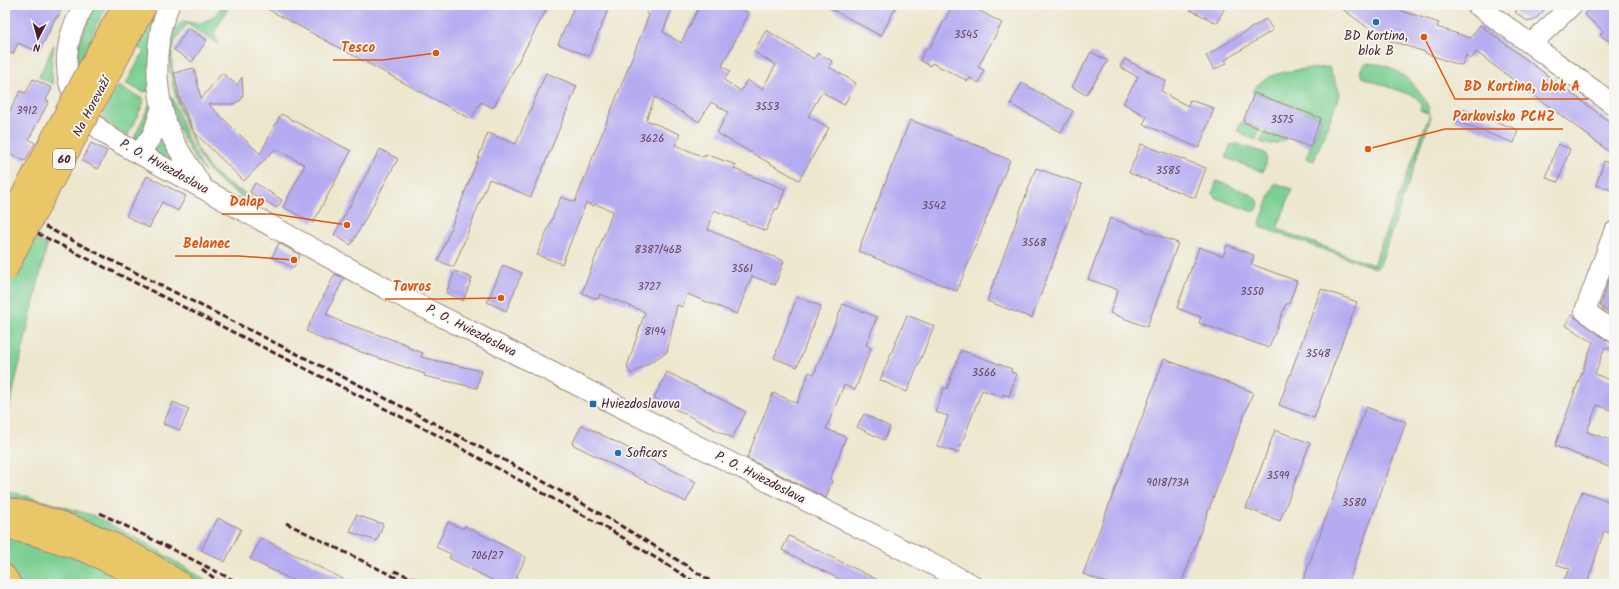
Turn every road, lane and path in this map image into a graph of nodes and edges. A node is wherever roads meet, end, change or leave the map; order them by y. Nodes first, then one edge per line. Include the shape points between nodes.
1 (84, 5) edge
2 (124, 5) edge
3 (146, 5) edge
4 (169, 5) edge
5 (1477, 5) edge
6 (1572, 5) edge
7 (115, 42) junction
8 (1531, 44) junction
9 (1614, 105) edge
10 (162, 107) junction
11 (139, 154) junction
12 (204, 189) junction
13 (5, 228) edge
14 (1614, 232) edge
15 (5, 272) edge
16 (1614, 332) edge
17 (5, 508) edge
18 (5, 528) edge
19 (5, 576) edge
20 (10, 584) edge
21 (155, 584) edge
22 (181, 584) edge
23 (971, 584) edge

1 - 11 street, P. O. Hviezdoslava via 68,49 67,74 70,89 76,102 94,125
2 - 7 main road, Na Horevaží / 60
3 - 7 main road, Na Horevaží / 60
4 - 10 street via 161,28 158,63
5 - 8 street
6 - 8 street
7 - 13 main road, Na Horevaží / 60, bridge
7 - 15 main road, Na Horevaží / 60, bridge
8 - 9 street
10 - 11 street via 153,134
10 - 12 street via 175,143
11 - 12 street, P. O. Hviezdoslava
12 - 23 street, P. O. Hviezdoslava via 385,288
14 - 16 street via 1585,311
17 - 22 main road via 35,514 91,533 161,570
18 - 21 main road via 34,534 86,551
19 - 20 main road

